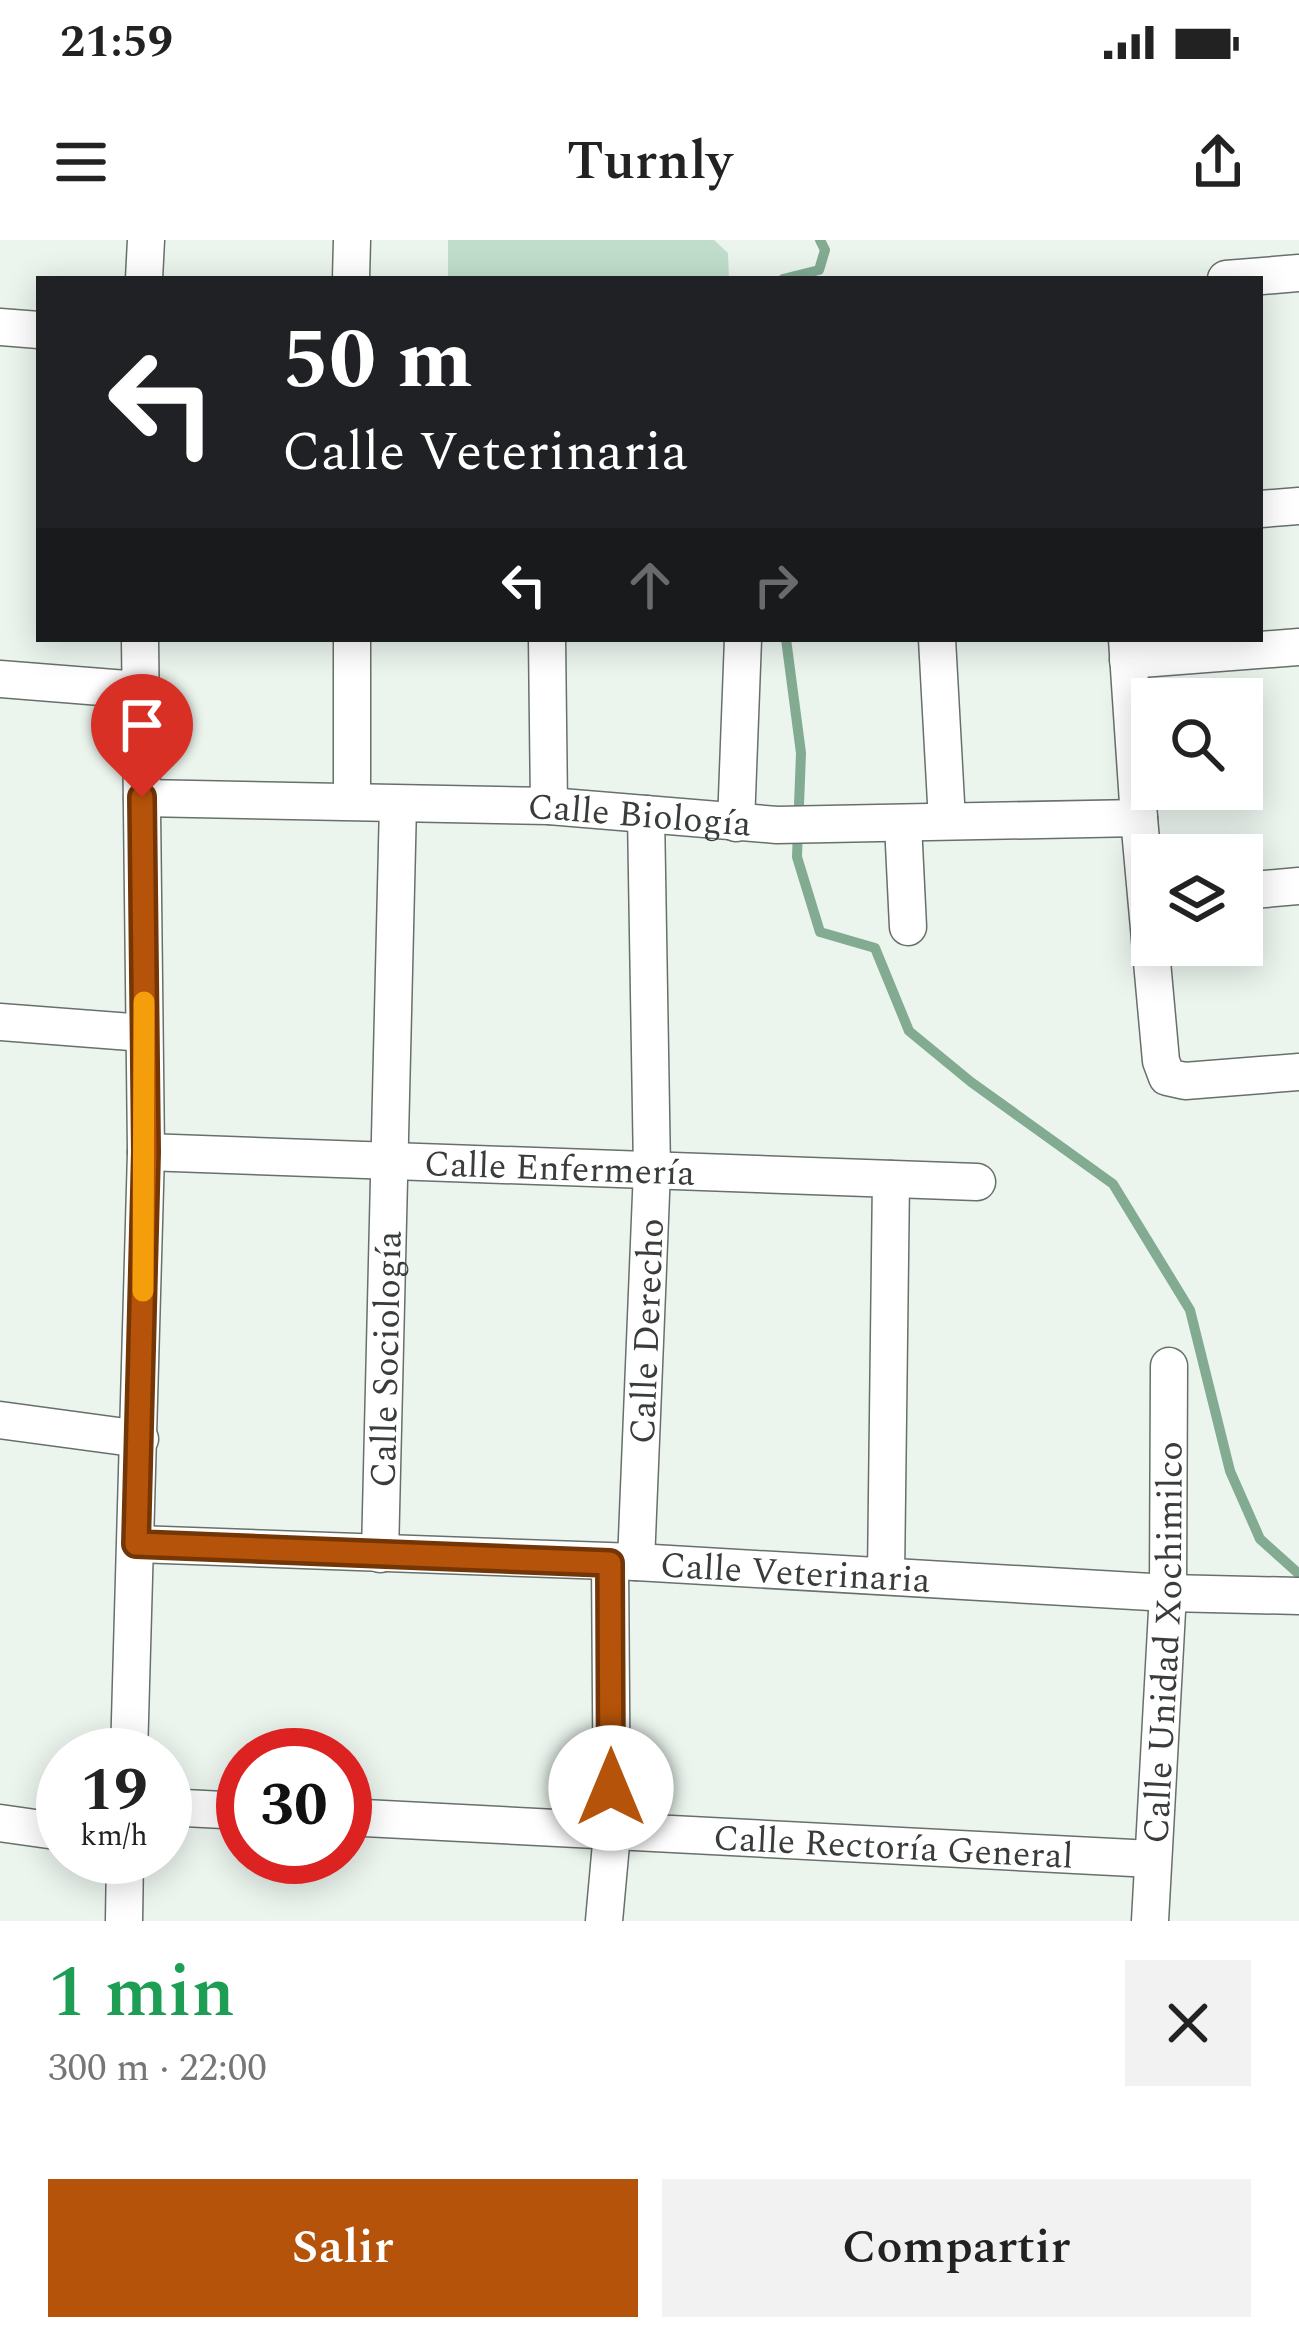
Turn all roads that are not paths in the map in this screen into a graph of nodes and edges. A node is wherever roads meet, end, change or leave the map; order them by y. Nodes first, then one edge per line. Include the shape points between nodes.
1 (146, 240) edge
2 (352, 240) edge
3 (1299, 273) edge
4 (144, 276) edge
5 (351, 276) edge
6 (1262, 276) edge
7 (0, 327) edge
8 (36, 330) edge
9 (1299, 506) edge
10 (1263, 509) edge
11 (140, 642) edge
12 (352, 642) edge
13 (547, 642) edge
14 (743, 642) edge
15 (938, 642) edge
16 (1299, 647) edge
17 (1127, 650) edge
18 (0, 679) edge
19 (140, 691) junction
20 (142, 797) junction
21 (352, 801) junction
22 (398, 804) junction
23 (549, 806) junction
24 (646, 814) junction
25 (1138, 818) junction
26 (947, 821) junction
27 (736, 823) junction
28 (903, 824) junction
29 (1140, 834) edge
30 (1299, 886) edge
31 (1263, 889) edge
32 (908, 927) dead end
33 (1154, 966) edge
34 (0, 1022) edge
35 (144, 1033) junction
36 (1299, 1072) edge
37 (146, 1152) junction
38 (390, 1161) junction
39 (652, 1170) junction
40 (891, 1179) junction
41 (977, 1182) dead end
42 (1168, 1366) dead end
43 (0, 1420) edge
44 (140, 1439) junction
45 (136, 1544) junction
46 (380, 1554) junction
47 (623, 1563) junction
48 (886, 1576) junction
49 (1168, 1593) junction
50 (1298, 1596) edge
51 (130, 1728) edge
52 (372, 1819) edge
53 (0, 1823) edge
54 (36, 1828) edge
55 (612, 1833) junction
56 (1152, 1859) junction
57 (125, 1884) edge
58 (124, 1921) edge
59 (604, 1921) edge
60 (1150, 1921) edge

1 - 4 street
2 - 5 street
3 - 6 street
7 - 8 street
9 - 10 street
11 - 19 street
12 - 21 street
13 - 23 street
14 - 27 street
15 - 26 street
16 - 17 street
17 - 25 street
18 - 19 street
19 - 20 street
20 - 21 street, Calle Biología
20 - 35 street
21 - 22 street, Calle Biología
22 - 23 street, Calle Biología
22 - 38 street, Calle Sociología
23 - 24 street, Calle Biología
24 - 27 street, Calle Biología
24 - 39 street, Calle Derecho
25 - 26 street, Calle Biología
25 - 29 street
26 - 28 street, Calle Biología
27 - 28 street, Calle Biología
28 - 32 street
30 - 31 street
33 - 36 street via 1167,1077
34 - 35 street
35 - 37 street
37 - 38 street, Calle Enfermería
37 - 44 street
38 - 39 street, Calle Enfermería
38 - 46 street, Calle Sociología
39 - 40 street, Calle Enfermería
39 - 47 street, Calle Derecho
40 - 41 street, Calle Enfermería
40 - 48 street
42 - 49 street, Calle Unidad Xochimilco
43 - 44 street
44 - 45 street
45 - 46 street, Calle Veterinaria
45 - 51 street
46 - 47 street, Calle Veterinaria
47 - 48 street, Calle Veterinaria
47 - 55 street, Calle Derecho
48 - 49 street, Calle Veterinaria
49 - 50 street, Calle Veterinaria
49 - 56 street, Calle Unidad Xochimilco
52 - 55 street, Calle Rectoría General
53 - 54 street
55 - 56 street, Calle Rectoría General
55 - 59 street, Calle Derecho
56 - 60 street, Calle Unidad Xochimilco
57 - 58 street

